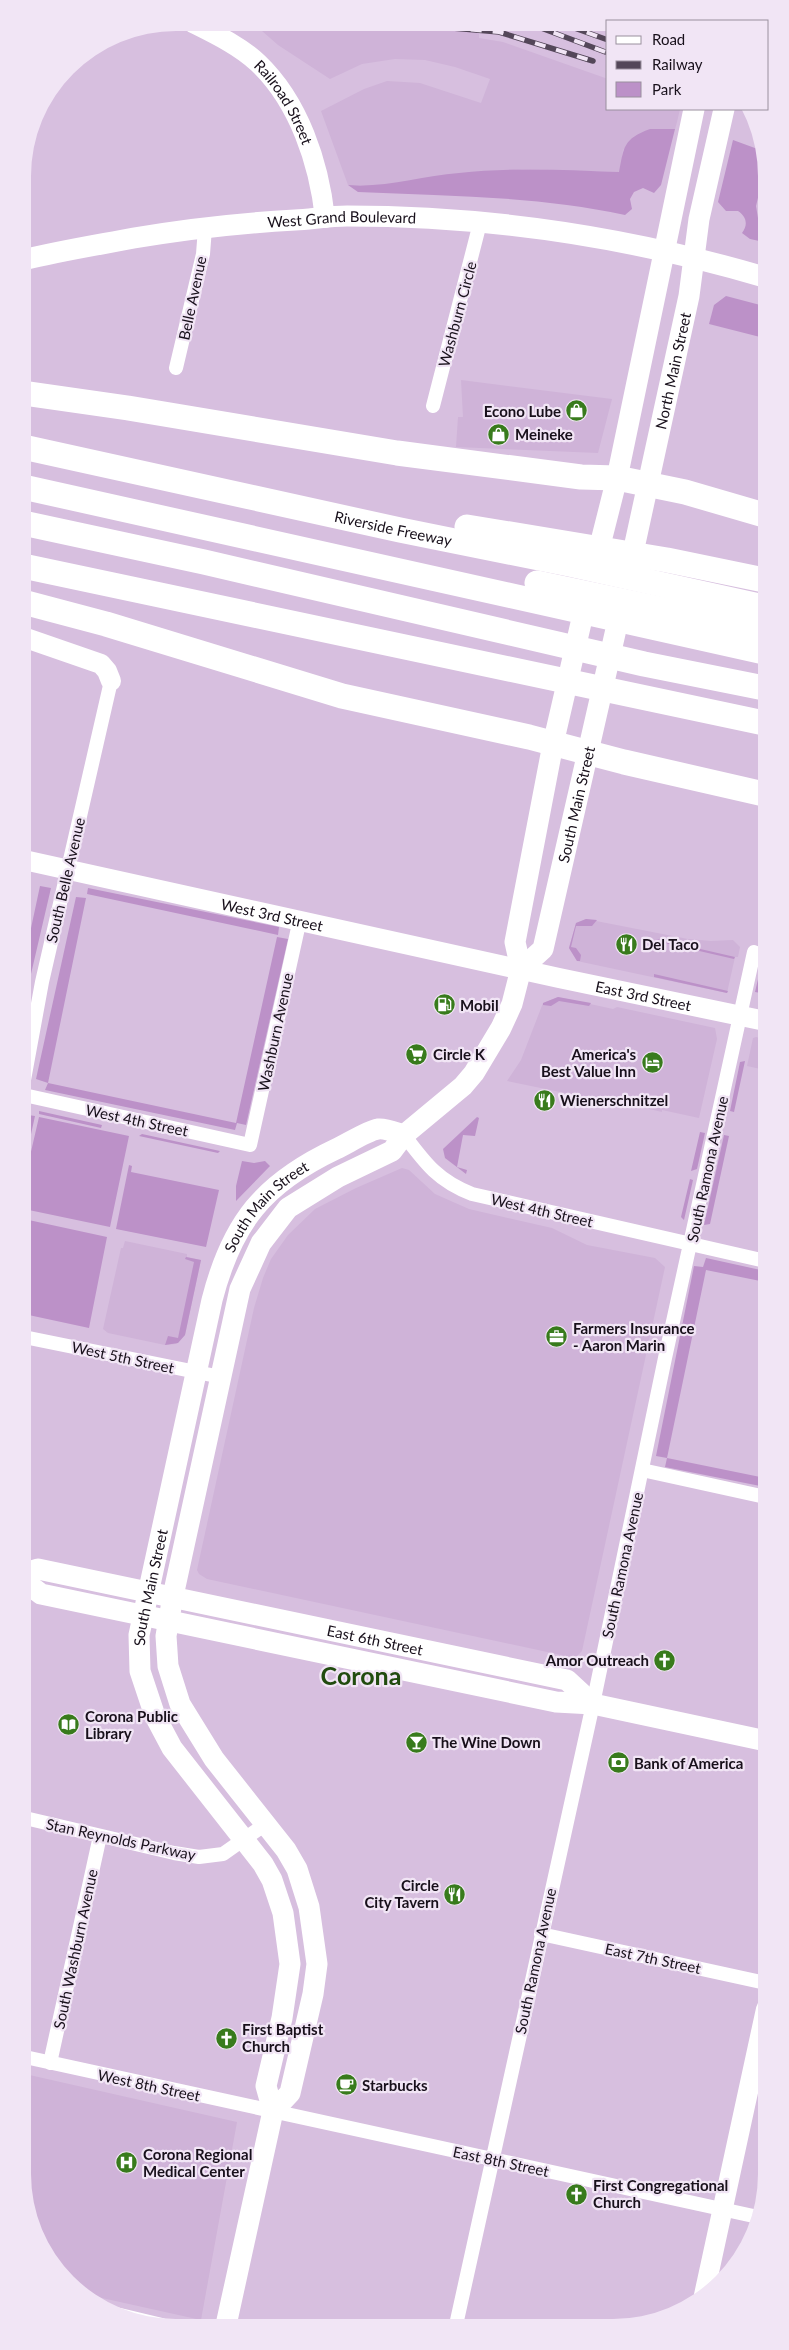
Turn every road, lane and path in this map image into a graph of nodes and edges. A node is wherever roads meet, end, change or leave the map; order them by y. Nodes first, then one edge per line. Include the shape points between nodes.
1 (209, 31) edge
2 (694, 110) edge
3 (724, 110) edge
4 (325, 218) junction
5 (480, 223) junction
6 (205, 228) junction
7 (663, 250) junction
8 (694, 257) junction
9 (32, 258) edge
10 (758, 275) edge
11 (176, 368) dead end
12 (32, 394) edge
13 (433, 406) dead end
14 (32, 449) edge
15 (617, 478) junction
16 (648, 485) junction
17 (32, 489) edge
18 (758, 512) edge
19 (32, 525) edge
20 (32, 568) edge
21 (664, 572) junction
22 (758, 580) edge
23 (32, 604) edge
24 (758, 605) edge
25 (686, 625) junction
26 (758, 631) edge
27 (616, 632) joint
28 (32, 640) edge
29 (758, 650) edge
30 (714, 679) junction
31 (111, 681) joint
32 (758, 687) edge
33 (758, 699) edge
34 (699, 710) junction
35 (758, 723) edge
36 (758, 733) edge
37 (553, 744) junction
38 (589, 754) junction
39 (758, 793) edge
40 (32, 862) edge
41 (67, 869) junction
42 (300, 919) junction
43 (754, 952) dead end
44 (521, 970) junction
45 (751, 1018) edge
46 (32, 1039) edge
47 (32, 1097) edge
48 (404, 1135) junction
49 (250, 1145) joint
50 (696, 1245) junction
51 (757, 1258) edge
52 (31, 1339) edge
53 (197, 1372) junction
54 (222, 1378) junction
55 (642, 1470) junction
56 (757, 1494) edge
57 (31, 1571) edge
58 (31, 1587) edge
59 (147, 1591) junction
60 (173, 1596) junction
61 (142, 1615) junction
62 (169, 1620) junction
63 (593, 1704) junction
64 (757, 1739) edge
65 (31, 1819) edge
66 (267, 1823) junction
67 (100, 1836) junction
68 (245, 1840) junction
69 (541, 1934) junction
70 (757, 1980) edge
71 (757, 2050) edge
72 (31, 2059) edge
73 (50, 2063) junction
74 (273, 2112) junction
75 (492, 2159) junction
76 (722, 2209) junction
77 (751, 2216) edge
78 (706, 2284) edge
79 (227, 2319) edge
80 (457, 2319) edge

1 - 4 street, Railroad Street via 258,62 286,96 301,125 322,188
2 - 7 main road
3 - 8 main road, North Main Street
4 - 5 main road, West Grand Boulevard via 422,218
4 - 6 main road, West Grand Boulevard
5 - 7 main road, West Grand Boulevard via 543,229
5 - 13 street, Washburn Circle
6 - 9 main road, West Grand Boulevard
6 - 11 street, Belle Avenue via 203,254
7 - 8 main road, West Grand Boulevard
7 - 15 main road
8 - 10 main road, West Grand Boulevard
8 - 16 main road, North Main Street via 689,296
12 - 15 highway via 397,453 581,477
14 - 21 highway, Riverside Freeway via 400,530 571,554
15 - 16 highway
15 - 37 main road, South Main Street
16 - 18 highway
16 - 27 main road, North Main Street
17 - 25 highway via 369,563 524,589
19 - 30 highway
20 - 34 highway
21 - 22 highway
21 - 24 highway, Riverside Freeway
23 - 37 highway via 342,696
25 - 26 highway
25 - 29 highway
27 - 38 main road, South Main Street
28 - 31 street via 102,664
30 - 32 highway
30 - 33 highway via 730,692
31 - 41 street, South Belle Avenue
34 - 35 highway
34 - 36 highway
37 - 38 highway
37 - 44 main road, South Main Street via 515,942
38 - 39 highway
38 - 44 main road, South Main Street via 543,949
40 - 41 street, West 3rd Street
41 - 42 street, West 3rd Street
41 - 46 street, South Belle Avenue
42 - 44 street, West 3rd Street
42 - 49 street, Washburn Avenue
43 - 45 street, South Ramona Avenue
44 - 45 street, East 3rd Street
44 - 48 main road, South Main Street via 502,1028 474,1073
45 - 50 street, South Ramona Avenue
47 - 49 street, West 4th Street
48 - 50 street, West 4th Street via 443,1180 472,1194
48 - 53 main road, South Main Street via 378,1129 309,1162 281,1181 255,1207 235,1237 219,1274
48 - 54 main road, South Main Street via 392,1152 338,1177 288,1208 269,1232 252,1259 240,1289
50 - 51 street, West 4th Street
50 - 55 street, South Ramona Avenue
52 - 53 street, West 5th Street
53 - 54 street, West 5th Street
53 - 59 main road, South Main Street
54 - 60 main road, South Main Street
55 - 56 street
55 - 63 street, South Ramona Avenue
57 - 59 main road, East 6th Street via 38,1569
58 - 61 main road, East 6th Street via 40,1594
59 - 60 main road, East 6th Street
59 - 61 main road, South Main Street
60 - 62 main road, South Main Street
60 - 63 main road, East 6th Street via 567,1680
61 - 62 main road, East 6th Street
61 - 68 main road, South Main Street via 140,1670 155,1716 172,1748
62 - 63 main road, East 6th Street via 556,1702
62 - 66 main road, South Main Street via 166,1636 168,1666 180,1704 214,1759
63 - 64 main road, East 6th Street
63 - 69 street, South Ramona Avenue
65 - 67 street, Stan Reynolds Parkway
66 - 68 street, Stan Reynolds Parkway
66 - 74 main road, South Main Street via 297,1869 309,1907 318,1964 290,2093
67 - 68 street, Stan Reynolds Parkway via 199,1857 223,1854
67 - 73 street, South Washburn Avenue
68 - 74 main road, South Main Street via 272,1880 282,1913 290,1964 282,2018 266,2086
69 - 70 street, East 7th Street
69 - 75 street, South Ramona Avenue
71 - 76 street
72 - 73 street, West 8th Street
73 - 74 street, West 8th Street
74 - 75 street, East 8th Street
74 - 79 main road, South Main Street
75 - 76 street, East 8th Street
75 - 80 street, South Ramona Avenue
76 - 77 street, East 8th Street
76 - 78 street

